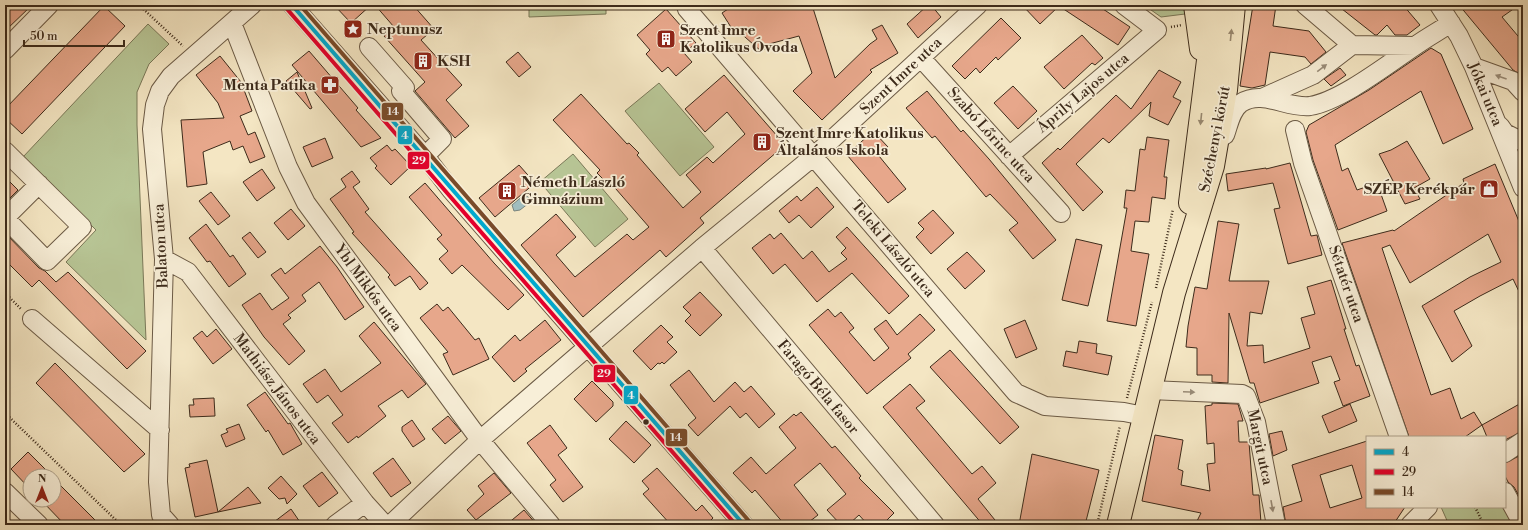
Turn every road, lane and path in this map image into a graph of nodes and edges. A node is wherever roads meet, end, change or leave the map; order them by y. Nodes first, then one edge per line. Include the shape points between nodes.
1 (49, 5) edge
2 (139, 5) edge
3 (252, 5) edge
4 (292, 5) edge
5 (686, 5) edge
6 (978, 5) edge
7 (1124, 5) edge
8 (1195, 5) edge
9 (1215, 5) edge
10 (1234, 5) edge
11 (1305, 5) edge
12 (1439, 5) edge
13 (232, 23) junction
14 (1451, 23) junction
15 (1352, 45) junction
16 (183, 46) dead end
17 (1415, 46) junction
18 (369, 47) dead end
19 (5, 50) edge
20 (921, 58) junction
21 (1474, 68) junction
22 (1205, 80) junction
23 (1302, 80) junction
24 (401, 91) junction
25 (1523, 92) edge
26 (1262, 98) junction
27 (1309, 106) junction
28 (382, 108) junction
29 (1497, 122) junction
30 (1295, 130) dead end
31 (1523, 142) edge
32 (5, 151) edge
33 (425, 156) junction
34 (814, 156) junction
35 (1009, 156) junction
36 (1213, 166) junction
37 (1520, 167) edge
38 (39, 184) dead end
39 (1523, 188) edge
40 (1174, 208) dead end
41 (1061, 213) dead end
42 (702, 248) junction
43 (164, 259) junction
44 (5, 293) edge
45 (1164, 293) junction
46 (1153, 300) dead end
47 (32, 319) joint
48 (588, 347) junction
49 (1150, 390) junction
50 (5, 413) edge
51 (1134, 414) junction
52 (160, 430) junction
53 (1399, 436) edge
54 (480, 440) junction
55 (1523, 441) edge
56 (1506, 452) edge
57 (5, 492) edge
58 (1506, 494) edge
59 (365, 503) junction
60 (1476, 508) edge
61 (162, 522) edge
62 (40, 525) edge
63 (120, 525) edge
64 (335, 525) edge
65 (385, 525) edge
66 (390, 525) edge
67 (551, 525) edge
68 (744, 525) edge
69 (935, 525) edge
70 (1097, 525) edge
71 (1118, 525) edge
72 (1276, 525) edge
73 (1484, 525) edge
74 (1522, 525) edge

1 - 19 street
2 - 16 path
3 - 13 street, Balaton utca
4 - 28 street
5 - 34 street, Teleki László utca
6 - 20 street, Szent Imre utca
7 - 35 street, Áprily Lajos utca via 1157,30
8 - 22 main road
9 - 22 main road, Széchenyi körút
36 -> 10 main road, Széchenyi körút via 1226,90
11 - 15 street
12 - 14 street, Jókai utca
13 - 43 street, Balaton utca via 171,76 160,91 155,105 152,129
13 - 54 street, Ybl Miklós utca via 288,167 306,203
14 - 17 street
14 - 21 street, Jókai utca
15 - 17 street
23 -> 15 street via 1313,75
17 - 27 street via 1387,67 1347,90
18 - 24 street via 404,88
20 - 34 street, Szent Imre utca
20 - 35 street, Szabó Lőrinc utca
25 -> 21 street via 1514,81
21 - 29 street, Jókai utca
22 -> 45 main road, Széchenyi körút via 1187,226
23 - 26 street
23 - 27 street via 1297,88 1298,98
24 - 28 street
24 - 33 street via 442,139
26 - 27 street
26 - 36 street via 1241,103 1232,113
28 - 33 street
29 - 31 street via 1505,133
29 - 37 street, Jókai utca
30 - 53 street, Sétatér utca via 1303,162
32 - 38 street
33 - 48 street via 451,190
34 - 42 street, Szent Imre utca
34 - 51 street, Teleki László utca via 1016,393 1045,406
35 - 41 street, Szabó Lőrinc utca
36 - 45 main road, Széchenyi körút
37 - 39 street, Jókai utca
40 - 45 path
42 - 48 street, Szent Imre utca
42 - 69 street, Faragó Béla fasor
43 - 52 street, Balaton utca
43 - 59 street, Mathiász János utca via 188,272
44 - 47 path
45 - 49 main road, Széchenyi körút
46 - 51 path
47 - 52 street
48 - 54 street, Szent Imre utca
48 - 68 street
49 - 51 main road, Széchenyi körút
49 -> 72 street, Margit utca via 1246,396 1256,422
50 - 63 path
51 - 70 path
51 - 71 main road, Széchenyi körút
52 - 61 street, Balaton utca via 158,482
54 - 66 street, Szent Imre utca
54 - 67 street, Ybl Miklós utca
55 - 56 street
57 - 62 street
58 - 74 street
59 - 64 street
59 - 65 street, Mathiász János utca
60 - 73 path

